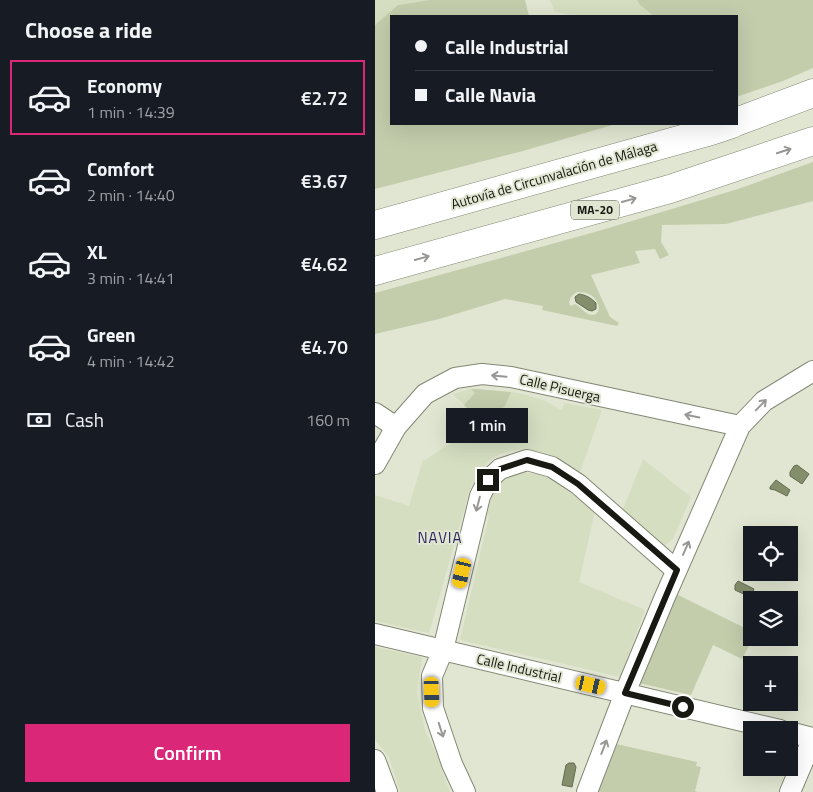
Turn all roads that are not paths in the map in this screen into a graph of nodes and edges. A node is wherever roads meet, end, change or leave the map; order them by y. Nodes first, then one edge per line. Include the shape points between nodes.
1 (813, 93) edge
2 (738, 121) edge
3 (729, 125) edge
4 (813, 141) edge
5 (375, 225) edge
6 (375, 271) edge
7 (813, 371) edge
8 (375, 413) edge
9 (740, 426) junction
10 (395, 427) junction
11 (375, 464) edge
12 (677, 570) junction
13 (375, 634) edge
14 (443, 650) junction
15 (625, 693) junction
16 (743, 721) edge
17 (798, 734) edge
18 (813, 738) edge
19 (375, 760) edge
20 (387, 792) edge
21 (465, 792) edge
22 (587, 792) edge
23 (790, 792) edge

1 - 2 highway
3 - 5 highway, Autovía de Circunvalación de Málaga
6 -> 4 highway, MA-20 via 670,189
9 -> 7 street via 764,401
8 - 10 street
9 -> 10 street, Calle Pisuerga via 511,377 482,374 455,378 425,394
12 -> 9 street
10 - 11 street, Calle Pisuerga
12 -> 14 street via 578,484 552,467 527,460 500,469 488,480 480,496
12 - 15 street
13 - 14 street, Calle Industrial
14 - 15 street, Calle Industrial
14 -> 21 street via 432,676 433,708
15 - 16 street, Calle Industrial
22 -> 15 street
17 - 18 street
18 - 23 street
19 - 20 street

